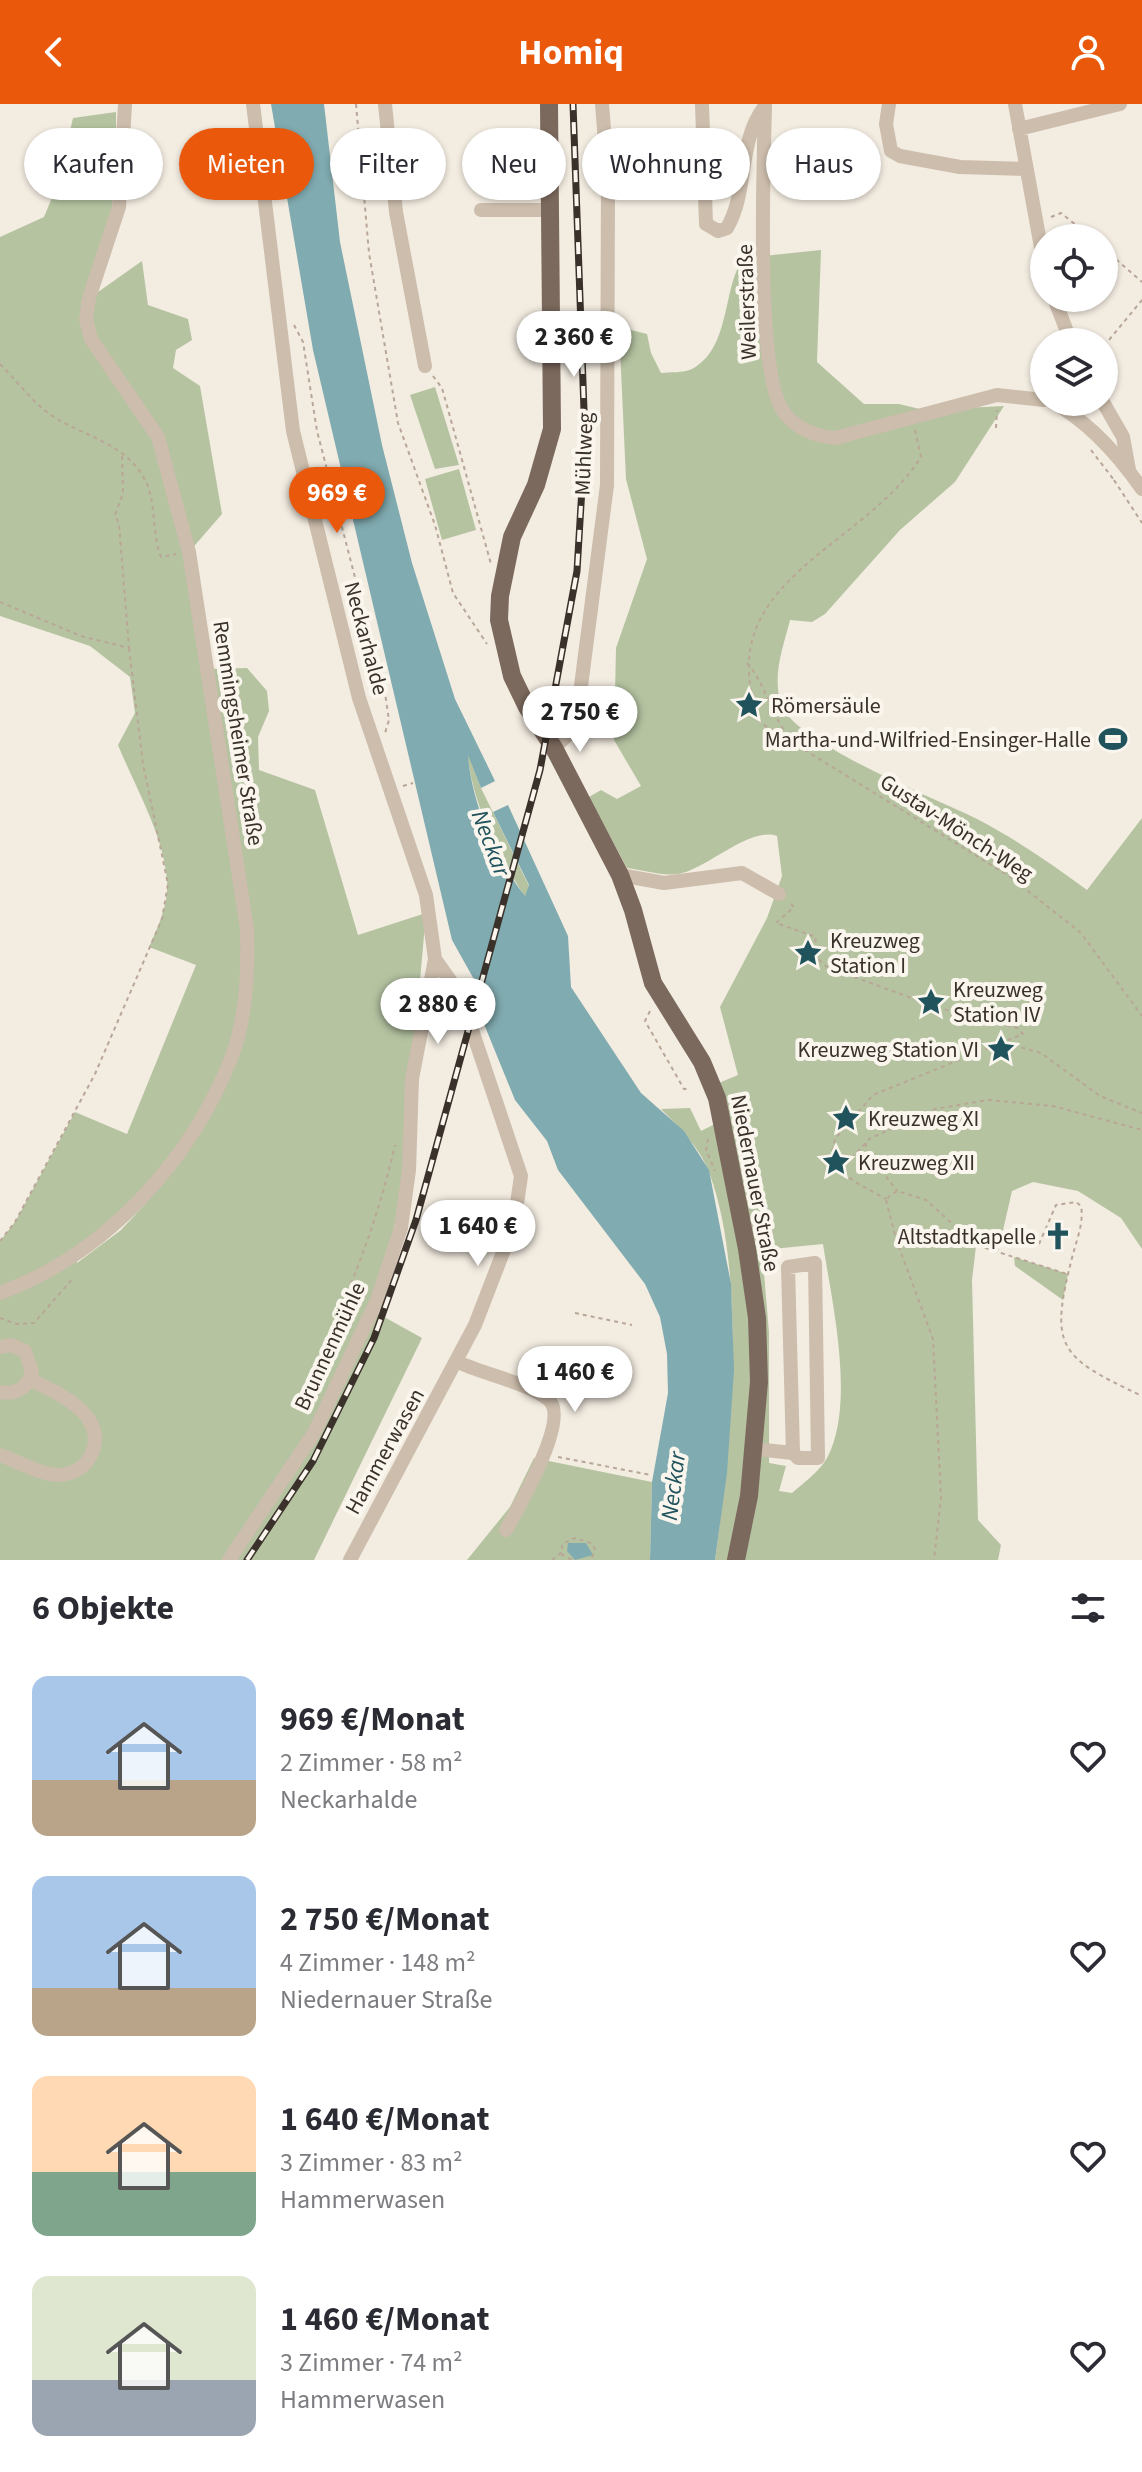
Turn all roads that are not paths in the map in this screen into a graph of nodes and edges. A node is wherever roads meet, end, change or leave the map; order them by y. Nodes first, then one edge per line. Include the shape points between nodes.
1 (125, 104) edge
2 (253, 104) edge
3 (385, 104) edge
4 (549, 104) edge
5 (602, 104) edge
6 (702, 104) edge
7 (889, 104) edge
8 (1015, 104) edge
9 (1120, 104) edge
10 (765, 105) edge
11 (1019, 129) junction
12 (1027, 169) junction
13 (481, 210) dead end
14 (551, 210) junction
15 (1037, 224) edge
16 (425, 366) road end
17 (1030, 399) edge
18 (1083, 416) edge
19 (1111, 416) edge
20 (1129, 470) junction
21 (1142, 489) edge
22 (554, 748) junction
23 (620, 875) junction
24 (779, 894) road end
25 (435, 959) junction
26 (409, 1128) joint
27 (0, 1293) edge
28 (0, 1347) edge
29 (458, 1362) junction
30 (30, 1380) junction
31 (0, 1392) edge
32 (754, 1449) junction
33 (793, 1453) junction
34 (0, 1455) edge
35 (506, 1530) dead end
36 (229, 1560) edge
37 (350, 1560) edge
38 (736, 1560) edge

1 - 27 street, Remmingsheimer Straße via 119,207 86,319 91,339 158,437 189,552 247,929 248,969 232,1054 209,1102 147,1191 122,1220 78,1255
2 - 25 street, Neckarhalde via 293,431 355,683 426,895
3 - 16 street via 396,212
4 - 14 main road, Niedernauer Straße
5 - 22 street, Mühlweg via 608,179 607,485 577,717
6 - 10 street via 702,198 706,224 718,231 733,217 746,143
7 - 12 street via 891,151 900,156 960,167
8 - 11 street
9 - 11 street
10 - 17 street, Weilerstraße via 766,347 773,389 783,410 813,436 835,438 997,395
11 - 12 street
12 - 15 street
13 - 14 street
14 - 22 main road, Niedernauer Straße via 552,429 505,563 500,596 504,648 527,707
18 - 20 street
19 - 20 street via 1123,437
20 - 21 street
22 - 23 main road, Niedernauer Straße
23 - 24 street via 664,883 742,873
23 - 32 main road, Niedernauer Straße via 653,983 702,1062 717,1098 757,1318
25 - 26 street, Neckarhalde via 412,1079
25 - 29 street, Hammerwasen via 472,1030 521,1176 503,1258
26 - 36 street, Brunnenmühle via 401,1228 377,1300 314,1433
28 - 30 street via 25,1351 32,1364
29 - 35 street via 538,1392 552,1403 556,1415 544,1454
29 - 37 street, Hammerwasen
30 - 31 street via 18,1391
30 - 34 street via 61,1393 82,1412 95,1428 96,1443 75,1473 55,1475
32 - 33 street
32 - 38 main road, Niedernauer Straße
33 - 33 street via 788,1267 815,1263 818,1458

